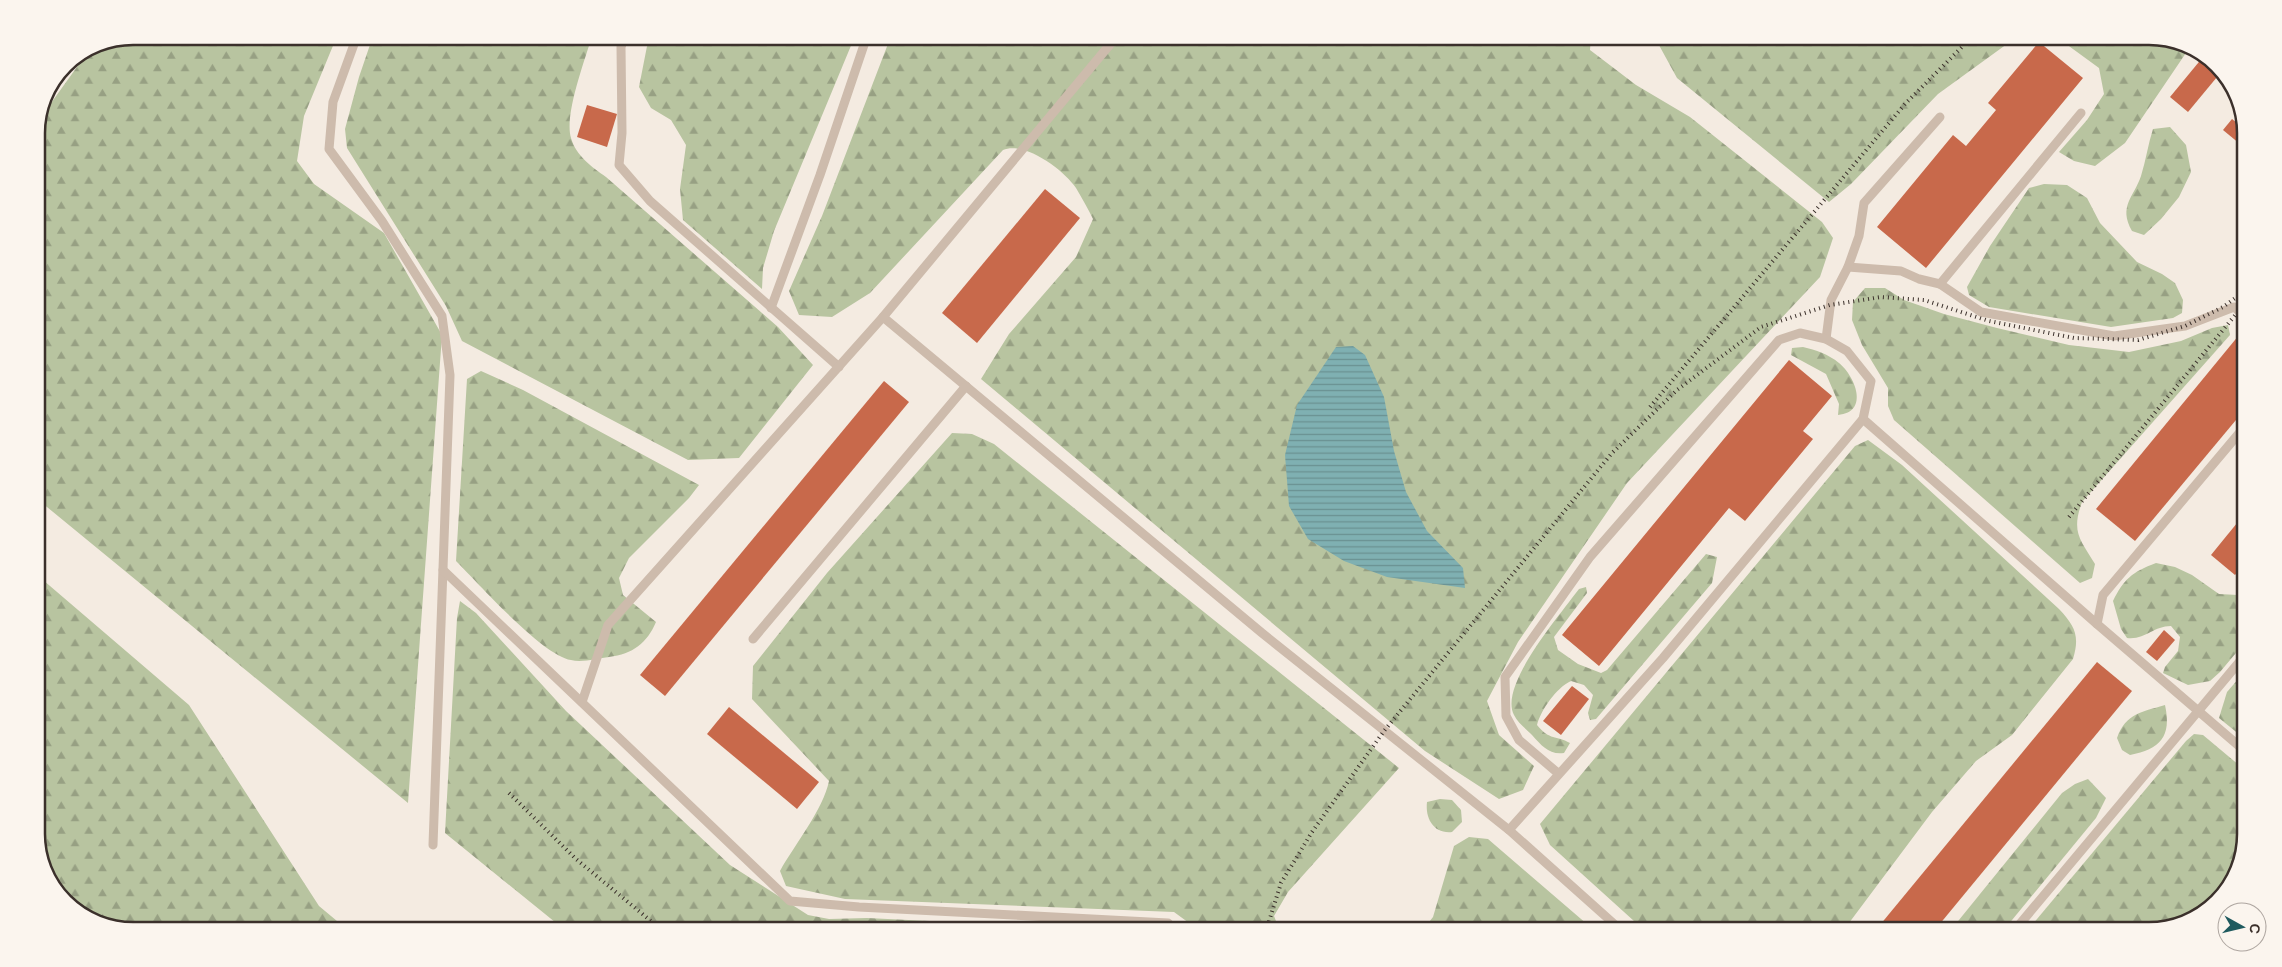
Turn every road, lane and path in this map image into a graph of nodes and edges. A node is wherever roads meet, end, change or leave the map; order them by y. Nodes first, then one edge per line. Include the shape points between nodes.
1 (354, 45) edge
2 (622, 45) edge
3 (865, 45) edge
4 (1110, 45) edge
5 (2081, 113) dead end
6 (1940, 117) dead end
7 (1848, 267) junction
8 (1940, 284) junction
9 (770, 308) junction
10 (2237, 310) edge
11 (883, 317) junction
12 (1826, 339) junction
13 (838, 367) junction
14 (966, 386) junction
15 (1863, 419) junction
16 (2237, 436) edge
17 (443, 570) junction
18 (2097, 624) junction
19 (753, 640) dead end
20 (2237, 665) edge
21 (582, 702) junction
22 (2198, 712) junction
23 (2237, 744) edge
24 (1559, 774) junction
25 (1509, 830) junction
26 (433, 845) dead end
27 (1149, 922) edge
28 (1612, 922) edge
29 (2022, 922) edge

1 - 17 lane via 333,102 329,149 382,221 442,316 450,375
2 - 9 lane via 622,133 618,165 650,202
3 - 9 lane
4 - 11 lane
5 - 8 lane
6 - 7 lane via 1864,203 1859,236
7 - 8 lane via 1901,271
7 - 12 lane via 1831,300
8 - 10 lane via 1981,312 2114,336 2185,326 2234,307
9 - 13 lane
11 - 13 lane
11 - 14 lane
12 - 15 lane via 1847,351 1871,381
12 - 24 lane via 1800,333 1779,340 1590,557 1505,677 1506,716 1519,740
13 - 21 lane via 608,625
14 - 19 lane
14 - 25 lane via 1262,633
15 - 18 lane
15 - 24 lane via 1663,658
16 - 18 lane via 2103,595
17 - 21 lane
17 - 26 lane
18 - 22 lane
20 - 22 lane
21 - 27 lane via 790,901
22 - 23 lane
22 - 29 lane
24 - 25 lane
25 - 28 lane

